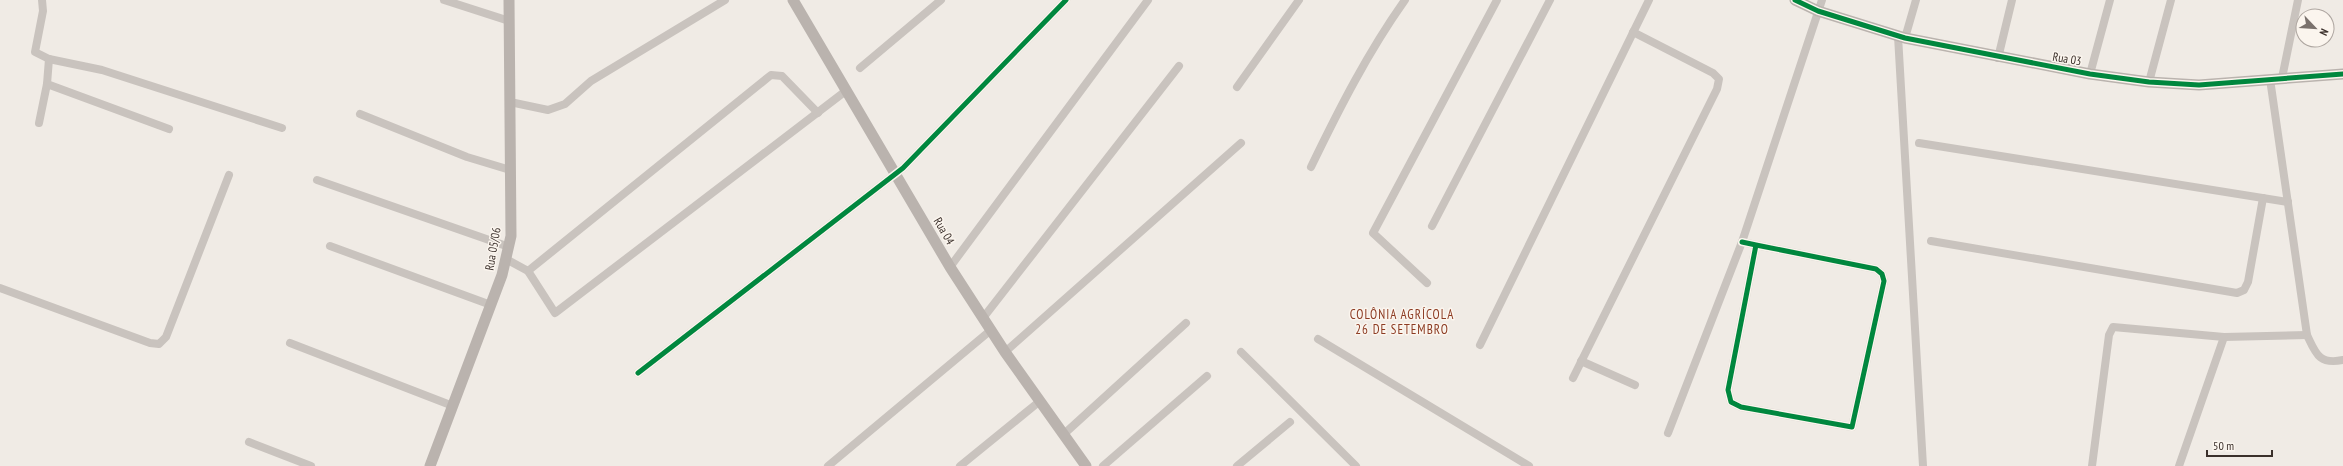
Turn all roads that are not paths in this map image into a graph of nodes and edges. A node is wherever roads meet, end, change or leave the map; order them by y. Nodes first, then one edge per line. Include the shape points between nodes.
1 (42, 0) edge
2 (444, 0) edge
3 (509, 0) edge
4 (725, 0) edge
5 (941, 0) edge
6 (1066, 0) edge
7 (1148, 0) edge
8 (1299, 0) edge
9 (1405, 0) edge
10 (1497, 0) edge
11 (1550, 0) edge
12 (1649, 0) edge
13 (1795, 0) edge
14 (1822, 0) edge
15 (1916, 0) edge
16 (2012, 0) edge
17 (2110, 0) edge
18 (2171, 0) edge
19 (2298, 0) edge
20 (795, 1) edge
21 (1818, 11) junction
22 (509, 21) junction
23 (1633, 32) junction
24 (1902, 37) junction
25 (1998, 58) junction
26 (49, 59) junction
27 (1179, 66) dead end
28 (860, 68) dead end
29 (2090, 74) junction
30 (2343, 74) edge
31 (2282, 78) junction
32 (2270, 79) junction
33 (2149, 82) junction
34 (47, 84) junction
35 (1237, 88) dead end
36 (847, 90) junction
37 (510, 102) junction
38 (818, 113) junction
39 (360, 114) dead end
40 (39, 123) dead end
41 (282, 128) dead end
42 (169, 129) dead end
43 (1919, 143) dead end
44 (1241, 144) dead end
45 (1311, 167) dead end
46 (510, 170) junction
47 (895, 173) junction
48 (229, 175) dead end
49 (317, 180) dead end
50 (2263, 198) junction
51 (2288, 202) junction
52 (1432, 226) dead end
53 (1931, 241) dead end
54 (1742, 242) junction
55 (1756, 245) junction
56 (330, 246) dead end
57 (508, 247) junction
58 (506, 259) junction
59 (950, 267) junction
60 (528, 271) junction
61 (1427, 283) dead end
62 (0, 288) edge
63 (491, 305) junction
64 (983, 318) junction
65 (1186, 322) dead end
66 (991, 330) junction
67 (2307, 335) junction
68 (2224, 337) junction
69 (1318, 339) dead end
70 (290, 342) dead end
71 (1480, 345) dead end
72 (1005, 352) junction
73 (1241, 352) dead end
74 (2343, 360) edge
75 (1581, 361) junction
76 (638, 373) dead end
77 (1206, 376) dead end
78 (1573, 378) dead end
79 (1635, 385) dead end
80 (1040, 401) junction
81 (453, 406) junction
82 (1290, 422) dead end
83 (1668, 433) dead end
84 (1064, 434) junction
85 (249, 442) dead end
86 (311, 466) edge
87 (430, 466) edge
88 (828, 466) edge
89 (960, 466) edge
90 (1086, 466) edge
91 (1103, 466) edge
92 (1237, 466) edge
93 (1356, 466) edge
94 (1529, 466) edge
95 (1923, 466) edge
96 (2092, 466) edge
97 (2179, 466) edge

1 - 26 street via 35,52
2 - 22 street
3 - 22 street, Rua 05/06
4 - 37 street via 591,81 565,104 548,110 523,107
5 - 28 street
6 - 47 street
7 - 59 street
8 - 35 street
9 - 45 street via 1380,35 1347,93
10 - 61 street via 1374,233
11 - 52 street
12 - 23 street
13 - 21 street, Rua 03
14 - 21 street
15 - 24 street
16 - 25 street
17 - 29 street
18 - 33 street
19 - 31 street
20 - 36 street, Rua 04
21 - 24 street, Rua 03
21 - 54 street
22 - 37 street, Rua 05/06
23 - 71 street
23 - 75 street via 1713,73 1719,79 1717,89
24 - 25 street, Rua 03
24 - 95 street
25 - 29 street, Rua 03
26 - 34 street
26 - 41 street via 75,62
27 - 64 street
29 - 33 street, Rua 03
30 - 31 street, Rua 03
31 - 32 street, Rua 03
32 - 33 street, Rua 03 via 2199,85
32 - 51 street
34 - 40 street
34 - 42 street
36 - 38 street
36 - 47 street, Rua 04
37 - 46 street, Rua 05/06
38 - 60 street via 782,76 771,75
38 - 60 street via 555,313
39 - 46 street via 468,158
43 - 50 street
44 - 72 street
46 - 57 street, Rua 05/06 via 511,236
47 - 59 street, Rua 04
47 - 76 street
48 - 62 street via 166,337 159,344 150,343
49 - 57 street
50 - 51 street
50 - 53 street via 2248,282 2244,290 2237,293
51 - 67 street
54 - 55 street
54 - 83 street
55 - 55 street via 1876,269 1882,274 1884,281 1852,427 1741,407 1731,402 1728,390
56 - 63 street
57 - 58 street, Rua 05/06
58 - 60 street
58 - 63 street, Rua 05/06
59 - 64 street, Rua 04
63 - 81 street, Rua 05/06
64 - 66 street, Rua 04
65 - 84 street
66 - 72 street, Rua 04
66 - 88 street
67 - 68 street
67 - 74 street via 2316,354 2332,362
68 - 96 street via 2113,327 2109,335
68 - 97 street
69 - 94 street
70 - 81 street
72 - 80 street, Rua 04
73 - 93 street
75 - 78 street
75 - 79 street
77 - 91 street
80 - 84 street, Rua 04
80 - 89 street
81 - 87 street, Rua 05/06
82 - 92 street
84 - 90 street, Rua 04
85 - 86 street

